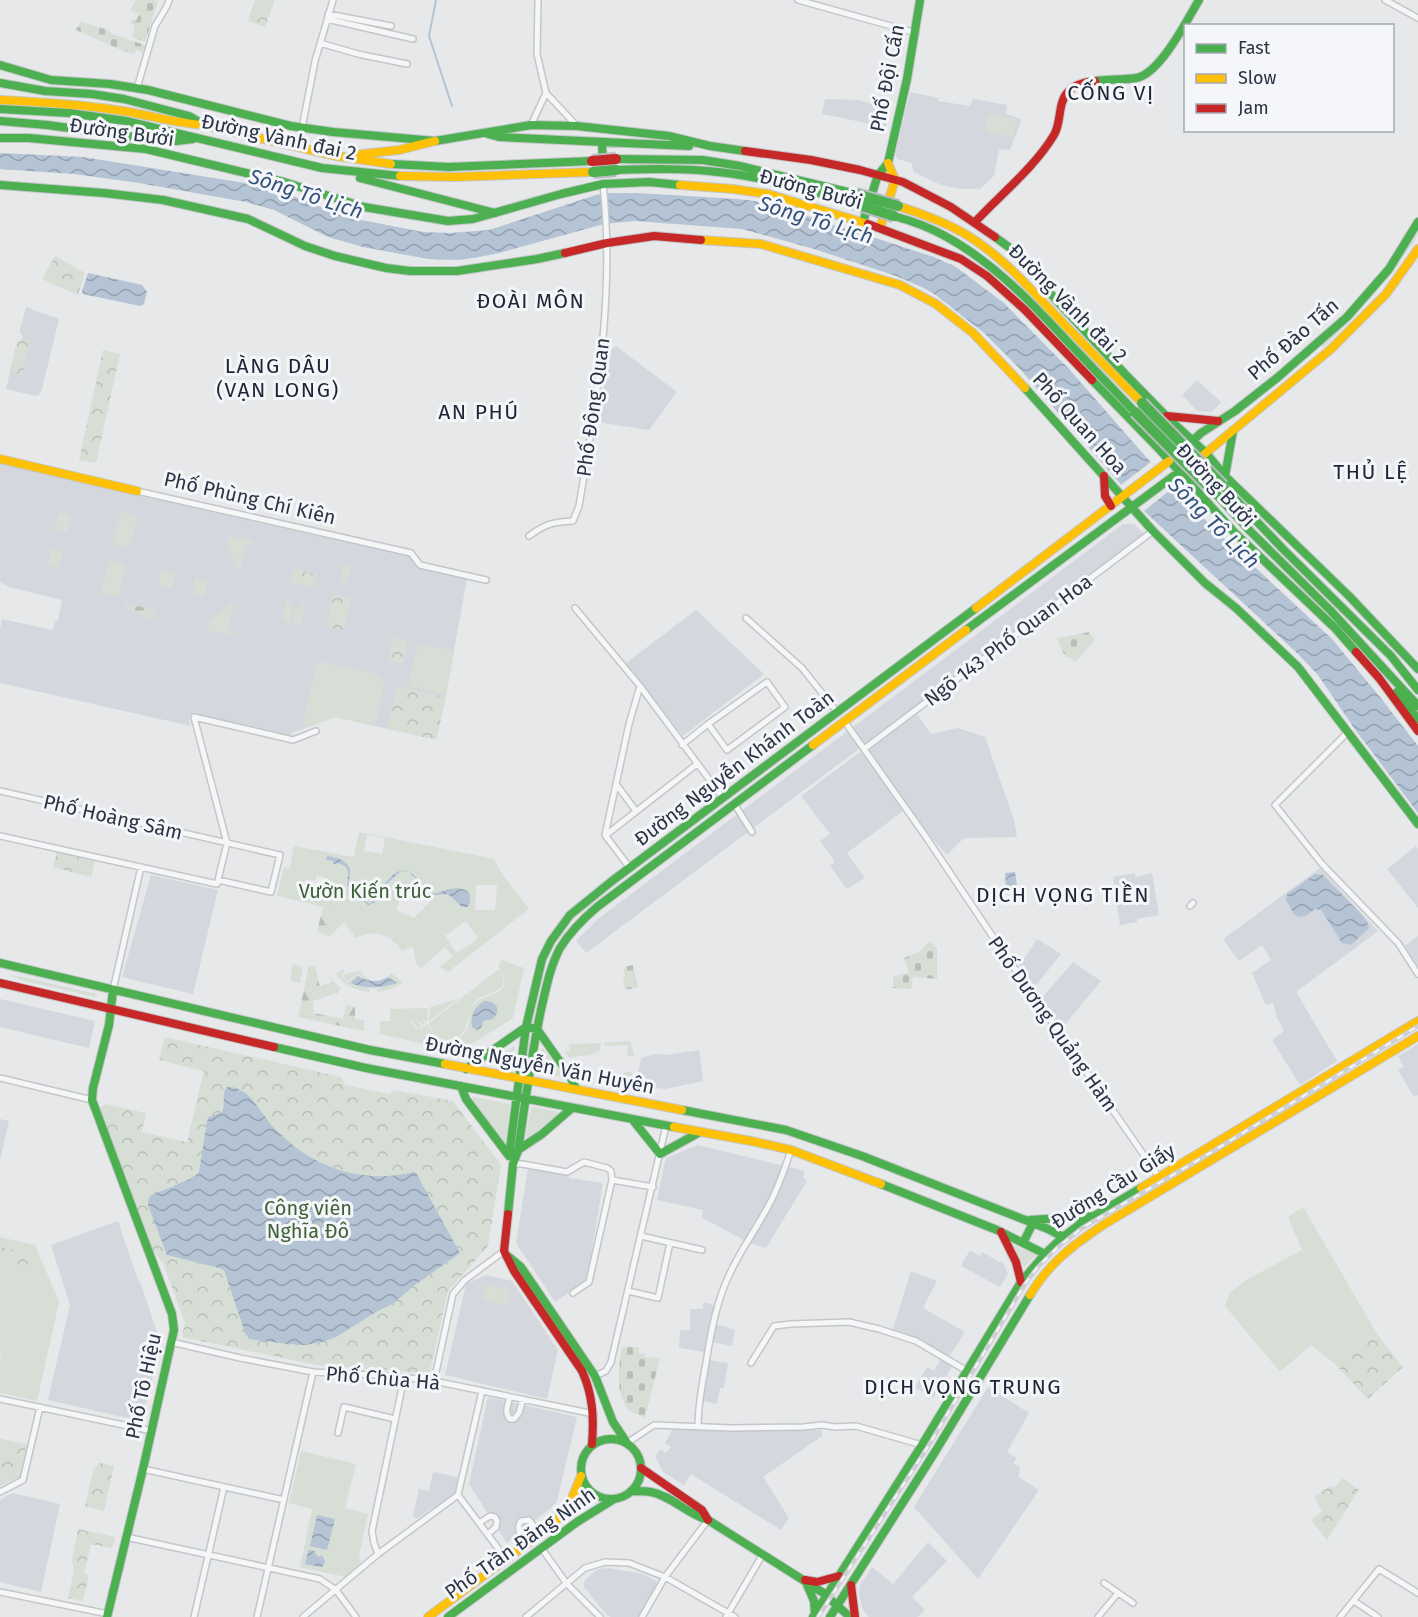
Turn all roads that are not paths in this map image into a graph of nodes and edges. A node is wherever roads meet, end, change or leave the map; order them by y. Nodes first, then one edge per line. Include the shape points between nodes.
1 (169, 0) edge
2 (333, 0) edge
3 (538, 0) edge
4 (798, 0) edge
5 (920, 0) edge
6 (1199, 0) edge
7 (1385, 0) edge
8 (327, 16) junction
9 (1418, 18) edge
10 (391, 27) dead end
11 (916, 33) junction
12 (413, 39) dead end
13 (320, 43) junction
14 (0, 64) edge
15 (407, 64) dead end
16 (0, 83) edge
17 (136, 88) junction
18 (546, 93) junction
19 (0, 100) edge
20 (0, 109) edge
21 (70, 109) junction
22 (0, 120) edge
23 (204, 125) junction
24 (531, 125) junction
25 (577, 126) junction
26 (302, 128) junction
27 (483, 133) junction
28 (0, 138) edge
29 (198, 139) junction
30 (435, 141) junction
31 (602, 142) junction
32 (710, 146) junction
33 (336, 156) junction
34 (888, 163) junction
35 (592, 166) junction
36 (322, 168) junction
37 (879, 175) junction
38 (895, 180) junction
39 (0, 185) edge
40 (604, 189) junction
41 (495, 213) junction
42 (863, 222) junction
43 (975, 222) junction
44 (1418, 222) edge
45 (880, 228) junction
46 (607, 243) junction
47 (1418, 249) edge
48 (1317, 344) junction
49 (1324, 354) junction
50 (1169, 418) junction
51 (1218, 421) junction
52 (1233, 431) junction
53 (1151, 441) junction
54 (1193, 441) junction
55 (1206, 453) junction
56 (0, 459) edge
57 (1169, 461) junction
58 (1179, 472) junction
59 (1104, 476) junction
60 (1221, 486) junction
61 (137, 491) joint
62 (1125, 495) junction
63 (1134, 505) junction
64 (1111, 506) junction
65 (1153, 531) junction
66 (529, 536) dead end
67 (486, 580) dead end
68 (575, 608) dead end
69 (746, 618) dead end
70 (1390, 656) junction
71 (1379, 664) junction
72 (1418, 669) edge
73 (1418, 680) edge
74 (640, 686) junction
75 (1418, 690) edge
76 (1418, 706) edge
77 (841, 717) junction
78 (1418, 719) edge
79 (708, 724) junction
80 (316, 731) dead end
81 (1418, 731) edge
82 (1348, 732) junction
83 (682, 745) junction
84 (864, 749) junction
85 (697, 764) junction
86 (616, 784) junction
87 (0, 791) edge
88 (723, 798) junction
89 (735, 805) junction
90 (636, 811) junction
91 (1418, 824) edge
92 (752, 832) dead end
93 (605, 835) junction
94 (0, 836) edge
95 (227, 843) junction
96 (141, 867) junction
97 (630, 868) junction
98 (218, 882) junction
99 (0, 963) edge
100 (1418, 974) edge
101 (0, 983) edge
102 (113, 990) junction
103 (111, 1010) junction
104 (1418, 1021) edge
105 (531, 1028) junction
106 (297, 1033) junction
107 (1418, 1036) edge
108 (370, 1050) junction
109 (293, 1051) junction
110 (366, 1068) junction
111 (466, 1068) junction
112 (0, 1078) edge
113 (524, 1080) junction
114 (461, 1086) junction
115 (576, 1089) junction
116 (522, 1098) junction
117 (92, 1100) junction
118 (572, 1108) junction
119 (670, 1108) junction
120 (632, 1119) junction
121 (666, 1126) junction
122 (1236, 1131) junction
123 (700, 1132) junction
124 (1242, 1142) junction
125 (792, 1150) junction
126 (660, 1154) junction
127 (514, 1157) junction
128 (1160, 1177) junction
129 (612, 1180) junction
130 (653, 1187) junction
131 (1096, 1216) junction
132 (1028, 1222) junction
133 (1001, 1232) junction
134 (641, 1236) junction
135 (1063, 1237) junction
136 (670, 1243) junction
137 (1023, 1243) junction
138 (702, 1250) dead end
139 (506, 1253) junction
140 (1045, 1254) junction
141 (1021, 1282) junction
142 (628, 1292) junction
143 (573, 1293) dead end
144 (171, 1342) junction
145 (983, 1345) junction
146 (996, 1352) junction
147 (751, 1363) dead end
148 (967, 1371) junction
149 (313, 1372) junction
150 (590, 1377) junction
151 (404, 1378) junction
152 (434, 1381) junction
153 (482, 1391) junction
154 (510, 1396) junction
155 (0, 1398) edge
156 (523, 1399) junction
157 (40, 1407) junction
158 (594, 1414) junction
159 (395, 1419) junction
160 (698, 1426) junction
161 (152, 1431) junction
162 (338, 1432) dead end
163 (627, 1443) junction
164 (592, 1444) junction
165 (922, 1445) junction
166 (143, 1468) junction
167 (641, 1468) junction
168 (581, 1476) junction
169 (224, 1486) junction
170 (631, 1491) junction
171 (0, 1492) edge
172 (458, 1495) junction
173 (614, 1499) junction
174 (284, 1500) junction
175 (708, 1520) junction
176 (479, 1523) junction
177 (488, 1534) junction
178 (540, 1534) junction
179 (126, 1537) junction
180 (527, 1544) junction
181 (542, 1549) junction
182 (208, 1554) junction
183 (378, 1554) junction
184 (763, 1554) junction
185 (506, 1559) junction
186 (268, 1567) junction
187 (839, 1576) junction
188 (665, 1577) junction
189 (805, 1580) junction
190 (1104, 1583) dead end
191 (567, 1584) junction
192 (851, 1585) junction
193 (336, 1590) junction
194 (0, 1592) edge
195 (1118, 1593) junction
196 (1418, 1593) edge
197 (826, 1594) junction
198 (1354, 1601) junction
199 (1133, 1603) dead end
200 (838, 1604) junction
201 (727, 1615) edge
202 (108, 1616) edge
203 (814, 1616) edge
204 (194, 1617) edge
205 (257, 1617) edge
206 (303, 1617) edge
207 (356, 1617) edge
208 (428, 1617) edge
209 (448, 1617) edge
210 (526, 1617) edge
211 (600, 1617) edge
212 (642, 1617) edge
213 (735, 1617) edge
214 (830, 1617) edge
215 (852, 1617) edge
216 (1098, 1617) edge
217 (1340, 1617) edge
218 (1378, 1617) edge

1 - 17 street via 155,26
2 - 8 street
3 - 18 street via 537,54
4 - 11 street
5 - 11 main road, Phố Đội Cấn
6 - 43 main road via 1164,55 1144,77 1088,82 1068,90 1058,128 1051,139 1029,168
7 - 9 street
8 - 10 street
8 - 12 street
8 - 13 street
11 - 34 main road, Phố Đội Cấn
13 - 15 street
13 - 26 street
14 - 17 main road, Đường Bưởi via 51,80
16 - 23 main road via 124,99 189,116
17 - 26 main road, Đường Bưởi
18 - 24 street
18 - 25 street
19 - 21 main road
20 - 21 main road
21 - 23 main road, Đường Vành đai 2 via 115,109
21 - 29 main road, Đường Vành đai 2
22 - 29 main road via 161,140
23 - 33 main road, Đường Vành đai 2
24 - 25 main road, Đường Bưởi
24 - 27 main road, Đường Bưởi
25 - 32 main road, Đường Bưởi via 669,136
26 - 30 main road, Đường Bưởi
27 - 30 main road, Đường Bưởi
27 - 31 main road, Đường Bưởi
28 - 41 main road, Đường Bưởi via 146,149 284,182 364,207 436,220 473,219
29 - 36 main road, Đường Vành đai 2
30 - 33 main road via 379,153
31 - 32 main road, Đường Bưởi
31 - 40 main road
32 - 37 main road, Đường Bưởi via 811,160
33 - 35 main road, Đường Vành đai 2 via 395,165
34 - 37 main road, Phố Đội Cấn
34 - 38 main road, Phố Đội Cấn
35 - 36 main road, Đường Vành đai 2 via 421,177
35 - 60 main road, Đường Vành đai 2, bridge via 703,160 740,166 896,211 928,216 952,227 1003,262 1024,282 1138,407
36 - 41 main road
37 - 38 main road, Đường Bưởi
37 - 42 main road, Phố Đội Cấn
38 - 43 main road, Đường Bưởi
38 - 45 main road
39 - 46 main road, Phố Quan Hoa via 163,200 248,219 335,256 410,271 458,271 537,260
40 - 41 main road, Đường Bưởi
40 - 42 main road, Đường Bưởi via 649,182 710,186 768,194
40 - 46 street
42 - 45 main road, Đường Bưởi
43 - 50 main road, Đường Bưởi via 1022,259
44 - 48 main road, Phố Đào Tấn via 1372,289
45 - 53 main road, Đường Bưởi via 961,259 987,276
46 - 59 main road, Phố Quan Hoa via 654,236 761,244 900,285 936,304 973,333
46 - 66 street, Phố Đông Quan via 604,332 579,506 573,521 542,526
47 - 49 main road, Phố Đào Tấn via 1386,294
48 - 49 main road
48 - 51 main road, Phố Đào Tấn
49 - 52 main road, Phố Đào Tấn
50 - 51 main road
50 - 53 main road via 1170,431 1165,438
50 - 54 main road, Đường Bưởi
51 - 54 main road, Phố Đào Tấn
52 - 55 main road, Phố Đào Tấn
52 - 60 main road
53 - 57 main road, Đường Bưởi
54 - 55 main road, Đường Bưởi
54 - 57 main road, Phố Đào Tấn
55 - 58 main road, Phố Đào Tấn
55 - 60 main road, Đường Bưởi
56 - 61 main road, Phố Phùng Chí Kiên
57 - 58 main road, Đường Bưởi
57 - 62 main road, Đường Nguyễn Khánh Toàn
58 - 63 main road, Đường Nguyễn Khánh Toàn
58 - 81 main road, Đường Bưởi via 1235,533 1347,640
59 - 62 main road, Phố Quan Hoa
59 - 64 main road via 1104,496
60 - 70 main road
60 - 71 main road via 1250,531
60 - 72 main road, Đường Bưởi via 1349,596
61 - 67 street, Phố Phùng Chí Kiên via 411,553 420,565
62 - 63 main road, Phố Quan Hoa
62 - 64 main road, Đường Nguyễn Khánh Toàn
63 - 65 main road, Phố Quan Hoa
63 - 77 main road, Đường Nguyễn Khánh Toàn
64 - 77 main road, Đường Nguyễn Khánh Toàn
65 - 82 main road, Phố Quan Hoa via 1298,667
65 - 84 street, Ngõ 143 Phố Quan Hoa
68 - 74 street
69 - 77 street, Phố Dương Quảng Hàm via 802,668
70 - 73 main road
70 - 75 main road
71 - 76 main road
71 - 78 main road
74 - 83 street
74 - 86 street
77 - 84 street, Phố Dương Quảng Hàm
77 - 88 main road, Đường Nguyễn Khánh Toàn
77 - 89 main road, Đường Nguyễn Khánh Toàn
79 - 79 street via 727,750 785,707 766,682
79 - 83 street
80 - 95 street via 293,740 194,717
82 - 91 main road, Phố Quan Hoa
82 - 100 street via 1275,805 1322,864 1398,943
83 - 85 street
84 - 128 street, Phố Dương Quảng Hàm
85 - 88 street
85 - 90 street
86 - 90 street
86 - 93 street
87 - 95 street, Phố Hoàng Sâm
88 - 97 main road, Đường Nguyễn Khánh Toàn
89 - 92 street
89 - 105 main road, Đường Nguyễn Khánh Toàn via 597,907 575,928 553,964
90 - 93 street
93 - 97 street
94 - 96 street
95 - 98 street
95 - 98 street, Phố Hoàng Sâm via 280,855 274,883 271,892
96 - 98 street
96 - 102 street
97 - 105 main road, Đường Nguyễn Khánh Toàn via 578,908 555,936 538,970
99 - 102 main road, Đường Nguyễn Văn Huyên
101 - 103 main road, Đường Nguyễn Văn Huyên
102 - 103 main road
102 - 106 main road, Đường Nguyễn Văn Huyên
103 - 109 main road, Đường Nguyễn Văn Huyên
103 - 117 main road
104 - 122 main road, Đường Cầu Giấy
105 - 111 main road
105 - 113 main road, Đường Nguyễn Khánh Toàn
105 - 115 main road
106 - 108 main road, Đường Nguyễn Văn Huyên
106 - 109 main road
107 - 124 main road, Đường Cầu Giấy
108 - 110 main road
108 - 111 main road, Đường Nguyễn Văn Huyên
109 - 110 main road, Đường Nguyễn Văn Huyên
110 - 114 main road, Đường Nguyễn Văn Huyên
111 - 113 main road, Đường Nguyễn Văn Huyên
112 - 117 street
113 - 115 main road, Đường Nguyễn Văn Huyên
113 - 116 main road, Đường Nguyễn Khánh Toàn
114 - 116 main road, Đường Nguyễn Văn Huyên
114 - 127 main road via 466,1100
115 - 119 main road, Đường Nguyễn Văn Huyên
116 - 118 main road, Đường Nguyễn Văn Huyên
116 - 127 main road, Đường Nguyễn Khánh Toàn
117 - 144 main road, Phố Tô Hiệu via 172,1314
118 - 120 main road, Đường Nguyễn Văn Huyên
118 - 127 main road
119 - 121 main road
119 - 132 main road, Đường Nguyễn Văn Huyên via 794,1132
120 - 121 main road, Đường Nguyễn Văn Huyên
120 - 126 main road
121 - 123 main road, Đường Nguyễn Văn Huyên
121 - 126 street
122 - 124 main road
122 - 128 main road, Đường Cầu Giấy
123 - 125 main road, Đường Nguyễn Văn Huyên
123 - 126 main road
124 - 146 main road, Đường Cầu Giấy via 1104,1224 1065,1252 1034,1288
125 - 133 main road, Đường Nguyễn Văn Huyên
125 - 160 street via 770,1202 732,1269 717,1308 700,1393
126 - 130 street
127 - 129 street via 522,1164 568,1172 585,1162 607,1168
127 - 139 main road, Đường Nguyễn Khánh Toàn
128 - 131 main road, Đường Cầu Giấy
129 - 130 street
129 - 143 street via 589,1282
130 - 134 street
131 - 132 main road
131 - 135 main road, Đường Cầu Giấy
132 - 135 main road, Đường Nguyễn Văn Huyên
132 - 137 main road
133 - 137 main road, Đường Nguyễn Văn Huyên
133 - 141 main road
134 - 136 street
134 - 142 street
135 - 140 main road, Đường Cầu Giấy
136 - 138 street
136 - 142 street via 658,1298
137 - 140 main road, Đường Nguyễn Văn Huyên
139 - 150 main road via 514,1271
139 - 152 street via 465,1280 453,1294
140 - 141 main road, Đường Cầu Giấy
141 - 145 main road, Đường Cầu Giấy
142 - 150 street via 612,1362 606,1371
144 - 149 street, Phố Chùa Hà
144 - 161 main road, Phố Tô Hiệu
145 - 146 main road
145 - 148 main road, Đường Cầu Giấy
146 - 192 main road, Đường Cầu Giấy
147 - 148 street via 774,1326 849,1322 916,1341
148 - 165 main road, Đường Cầu Giấy
149 - 151 street, Phố Chùa Hà
149 - 174 street
150 - 158 main road
150 - 163 main road
151 - 152 street, Phố Chùa Hà
151 - 159 street
152 - 153 street, Phố Chùa Hà
153 - 154 street, Phố Chùa Hà
153 - 172 street
154 - 156 street, Phố Chùa Hà
154 - 156 street via 510,1419 517,1417
155 - 157 street
156 - 158 street, Phố Chùa Hà
157 - 161 street
157 - 171 street via 23,1480
158 - 164 main road
159 - 162 street via 344,1407
159 - 183 street via 372,1531
160 - 163 street via 654,1425
160 - 165 street via 856,1426
161 - 166 main road, Phố Tô Hiệu
163 - 164 main road via 610,1438
163 - 167 main road via 639,1458
164 - 168 main road via 582,1457
165 - 187 main road, Đường Cầu Giấy
166 - 169 street
166 - 179 main road, Phố Tô Hiệu
167 - 170 main road via 639,1482
167 - 175 main road via 702,1510
168 - 173 main road via 593,1494
168 - 178 main road, Phố Trần Đăng Ninh via 568,1508
169 - 174 street
169 - 182 street
170 - 173 main road
170 - 175 main road via 651,1492 697,1518
172 - 176 street
172 - 183 street
173 - 181 main road, Phố Trần Đăng Ninh
174 - 186 street
175 - 184 main road
175 - 188 street
176 - 177 street
176 - 177 street via 495,1517 498,1524
177 - 185 street
178 - 180 main road, Phố Trần Đăng Ninh
178 - 180 street via 529,1520 521,1521 518,1531
179 - 182 street
179 - 202 main road, Phố Tô Hiệu
180 - 185 main road, Phố Trần Đăng Ninh
181 - 191 street
181 - 209 main road, Phố Trần Đăng Ninh
182 - 186 street
182 - 204 street
183 - 193 street
184 - 189 main road
184 - 201 street
185 - 208 main road, Phố Trần Đăng Ninh
186 - 193 street via 320,1579
186 - 205 street
187 - 189 main road via 817,1582
187 - 197 main road, Đường Cầu Giấy
188 - 191 street via 629,1563 605,1562 585,1568
188 - 201 street
188 - 212 street
189 - 197 main road
189 - 203 main road via 814,1601
190 - 195 street
191 - 210 street
191 - 211 street
192 - 200 main road, Đường Cầu Giấy
192 - 215 main road
193 - 206 street
193 - 207 street
194 - 202 street
195 - 199 street
195 - 216 street
196 - 198 street via 1379,1569
197 - 200 main road
197 - 203 main road, Đường Cầu Giấy
198 - 217 street
198 - 218 street
200 - 214 main road, Đường Cầu Giấy
200 - 215 main road
201 - 213 street

